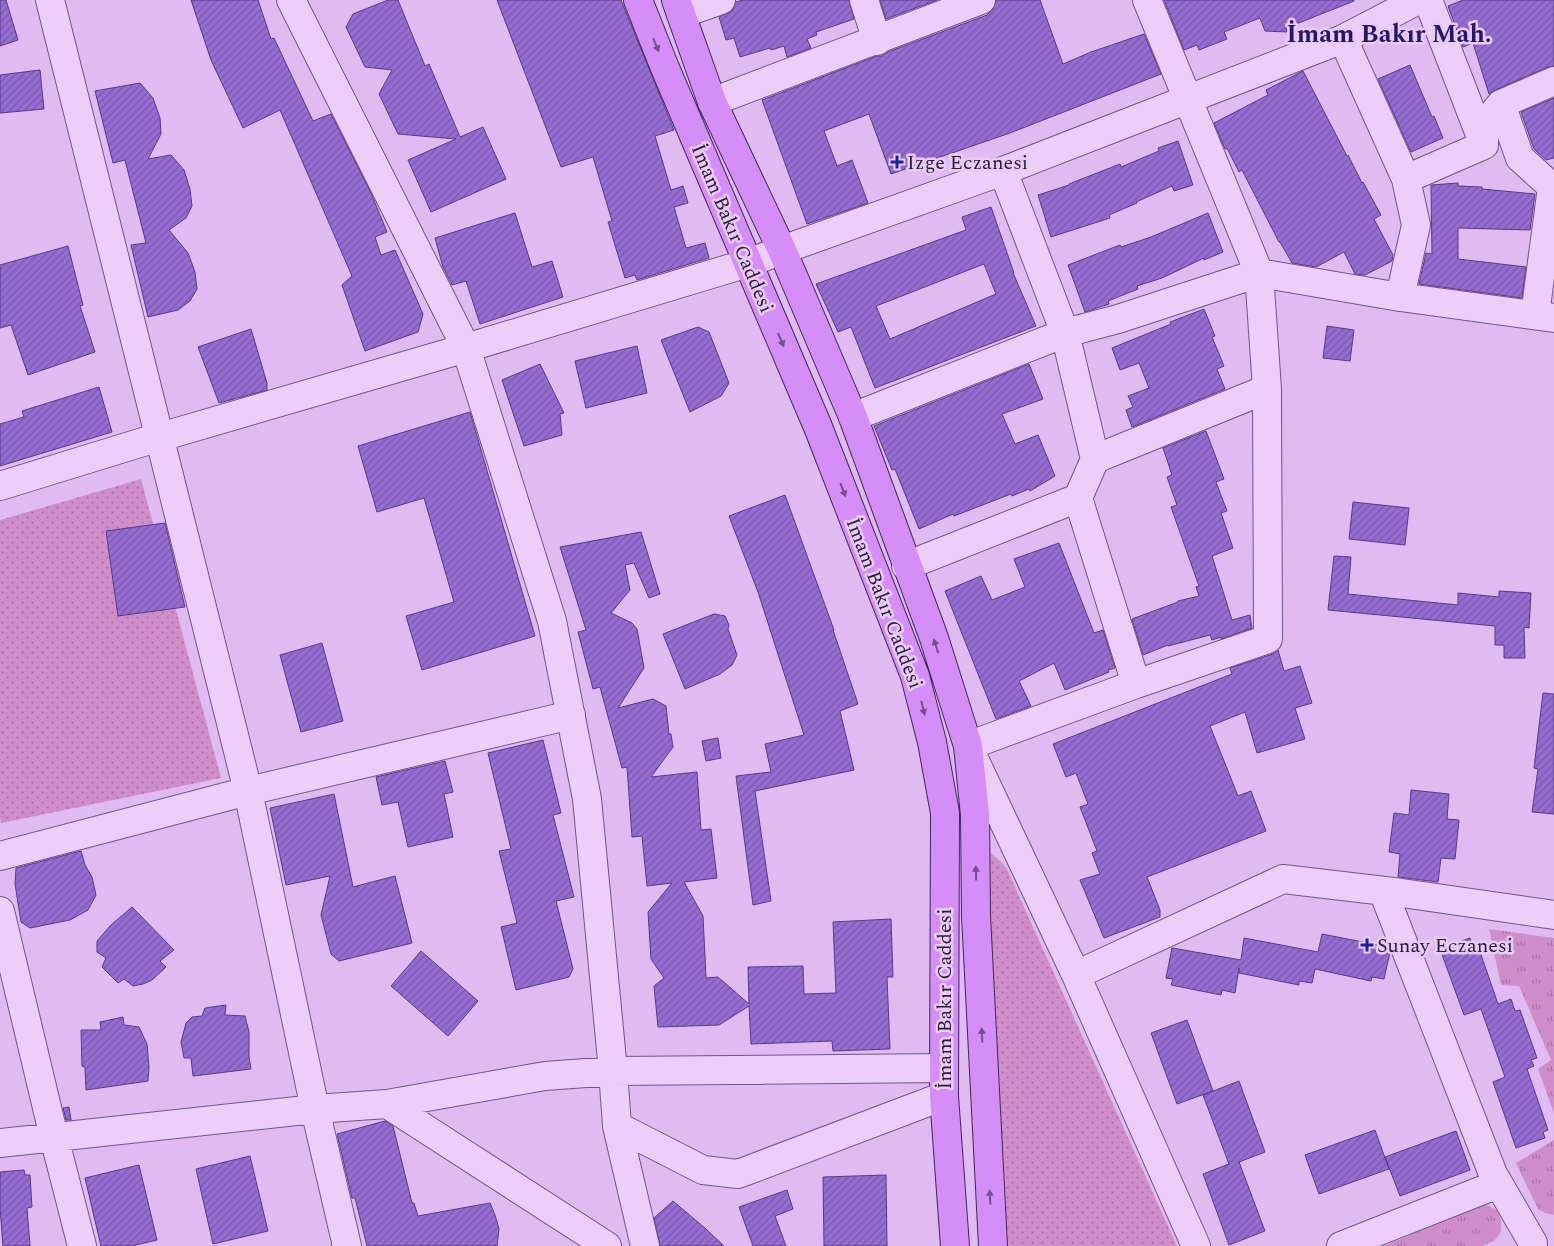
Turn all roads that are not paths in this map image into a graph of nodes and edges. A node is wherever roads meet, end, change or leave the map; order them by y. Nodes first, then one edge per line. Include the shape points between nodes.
1 (50, 0) edge
2 (291, 0) edge
3 (638, 0) edge
4 (721, 0) edge
5 (864, 0) edge
6 (981, 0) edge
7 (1147, 0) edge
8 (1418, 0) edge
9 (1428, 0) edge
10 (679, 7) edge
11 (1343, 39) junction
12 (877, 41) junction
13 (1554, 81) edge
14 (1188, 98) junction
15 (712, 102) junction
16 (1501, 104) junction
17 (1484, 145) junction
18 (1003, 171) junction
19 (1406, 179) junction
20 (782, 250) junction
21 (748, 263) junction
22 (1259, 273) junction
23 (1400, 297) junction
24 (1544, 317) edge
25 (1065, 333) junction
26 (466, 348) junction
27 (1267, 388) junction
28 (853, 418) junction
29 (160, 437) junction
30 (1096, 459) junction
31 (0, 486) edge
32 (1078, 498) junction
33 (906, 566) junction
34 (1136, 684) junction
35 (571, 715) junction
36 (968, 746) junction
37 (248, 791) junction
38 (0, 856) edge
39 (1384, 891) junction
40 (0, 911) edge
41 (1554, 915) edge
42 (1076, 975) junction
43 (943, 1068) junction
44 (613, 1071) junction
45 (944, 1096) junction
46 (387, 1104) junction
47 (315, 1109) junction
48 (617, 1126) junction
49 (54, 1137) junction
50 (0, 1143) edge
51 (1498, 1184) junction
52 (1537, 1241) edge
53 (82, 1246) edge
54 (347, 1246) edge
55 (607, 1246) edge
56 (646, 1246) edge
57 (955, 1246) edge
58 (993, 1246) edge
59 (1196, 1246) edge
60 (1341, 1246) edge

1 - 29 street
2 - 26 street
3 -> 21 main road, İmam Bakır Caddesi
4 - 10 street
5 - 12 street
6 - 12 street
7 - 14 street
8 - 11 street
9 - 17 street
10 - 15 main road
11 - 14 street
11 - 19 street
12 - 15 street
13 - 16 street
14 - 18 street
14 - 22 street
15 - 20 main road
16 - 17 street via 1484,124
16 - 24 street via 1520,158 1552,187
17 - 19 street
18 - 20 street
18 - 25 street
19 - 23 street via 1416,226
20 - 21 street
20 - 28 main road
21 - 26 street
21 -> 43 main road, İmam Bakır Caddesi via 818,427 911,667 932,742 945,813
22 - 23 street
22 - 25 street
22 - 27 street
23 - 24 street
25 - 28 street
25 - 30 street
26 - 29 street
26 - 35 street via 552,621
27 - 30 street
27 - 34 street via 1268,639
28 - 33 main road
29 - 31 street
29 - 37 street
30 - 32 street
32 - 33 street
32 - 34 street
36 -> 33 main road via 934,638
34 - 36 street
35 - 37 street
35 - 44 street via 587,800
36 - 42 street
58 -> 36 main road via 976,916 975,815
37 - 38 street
37 - 47 street
39 - 41 street
39 - 42 street via 1283,879
39 - 51 street
40 - 49 street
42 - 59 street
43 - 44 street
43 - 45 main road, İmam Bakır Caddesi
44 - 46 street via 545,1076
44 - 48 street
45 - 48 street via 738,1174 703,1170
45 - 57 main road, İmam Bakır Caddesi
46 - 47 street
46 - 55 street
47 - 49 street
47 - 54 street
48 - 56 street
49 - 50 street
49 - 53 street
51 - 52 street
51 - 60 street

